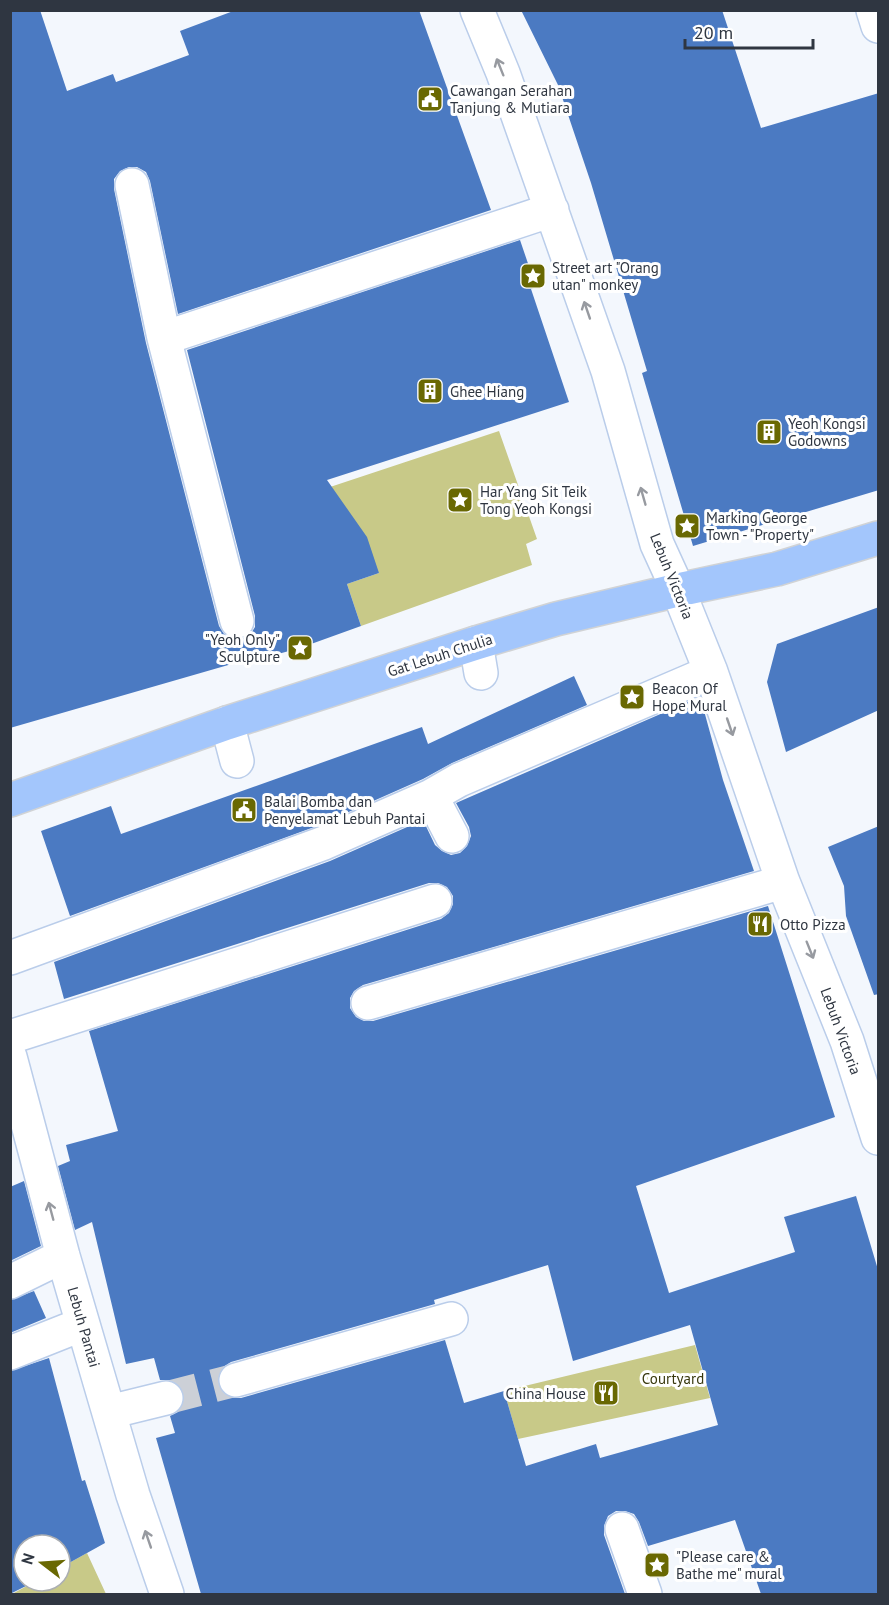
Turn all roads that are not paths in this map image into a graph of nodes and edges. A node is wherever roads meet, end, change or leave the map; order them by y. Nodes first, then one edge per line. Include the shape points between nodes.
1 (477, 10) edge
2 (873, 10) edge
3 (879, 26) edge
4 (132, 185) dead end
5 (552, 210) junction
6 (164, 338) junction
7 (879, 538) edge
8 (678, 590) junction
9 (237, 621) dead end
10 (711, 672) junction
11 (227, 723) junction
12 (237, 761) dead end
13 (431, 796) junction
14 (10, 800) edge
15 (452, 836) dead end
16 (783, 882) junction
17 (435, 901) dead end
18 (10, 958) edge
19 (368, 1003) dead end
20 (10, 1037) edge
21 (10, 1057) edge
22 (879, 1138) edge
23 (23, 1162) edge
24 (63, 1256) junction
25 (10, 1282) edge
26 (451, 1318) dead end
27 (83, 1324) junction
28 (10, 1353) edge
29 (236, 1380) tunnel mouth
30 (166, 1398) tunnel mouth
31 (109, 1412) junction
32 (622, 1529) dead end
33 (167, 1594) edge
34 (645, 1594) edge

5 -> 1 street, Lebuh Victoria
2 - 3 street
4 - 6 street
5 - 6 street
8 -> 5 street, Lebuh Victoria via 657,544 608,370
6 - 9 street
7 - 8 main road, Gat Lebuh Chulia via 777,569
8 - 10 street, Lebuh Victoria
8 - 11 main road, Gat Lebuh Chulia via 556,620 478,658
10 - 13 street via 459,780
10 -> 16 street, Lebuh Victoria
11 - 12 street
11 - 14 main road, Gat Lebuh Chulia
13 - 15 street
13 - 18 street via 324,843
16 - 19 street
16 -> 22 street, Lebuh Victoria via 847,1041
17 - 20 street
21 - 23 street, Lebuh Pantai
24 -> 23 street, Lebuh Pantai
24 - 25 street
24 - 27 street, Lebuh Pantai
26 - 29 street
27 - 28 street
27 - 31 street, Lebuh Pantai
30 - 31 street
33 -> 31 street, Lebuh Pantai
32 - 34 street

